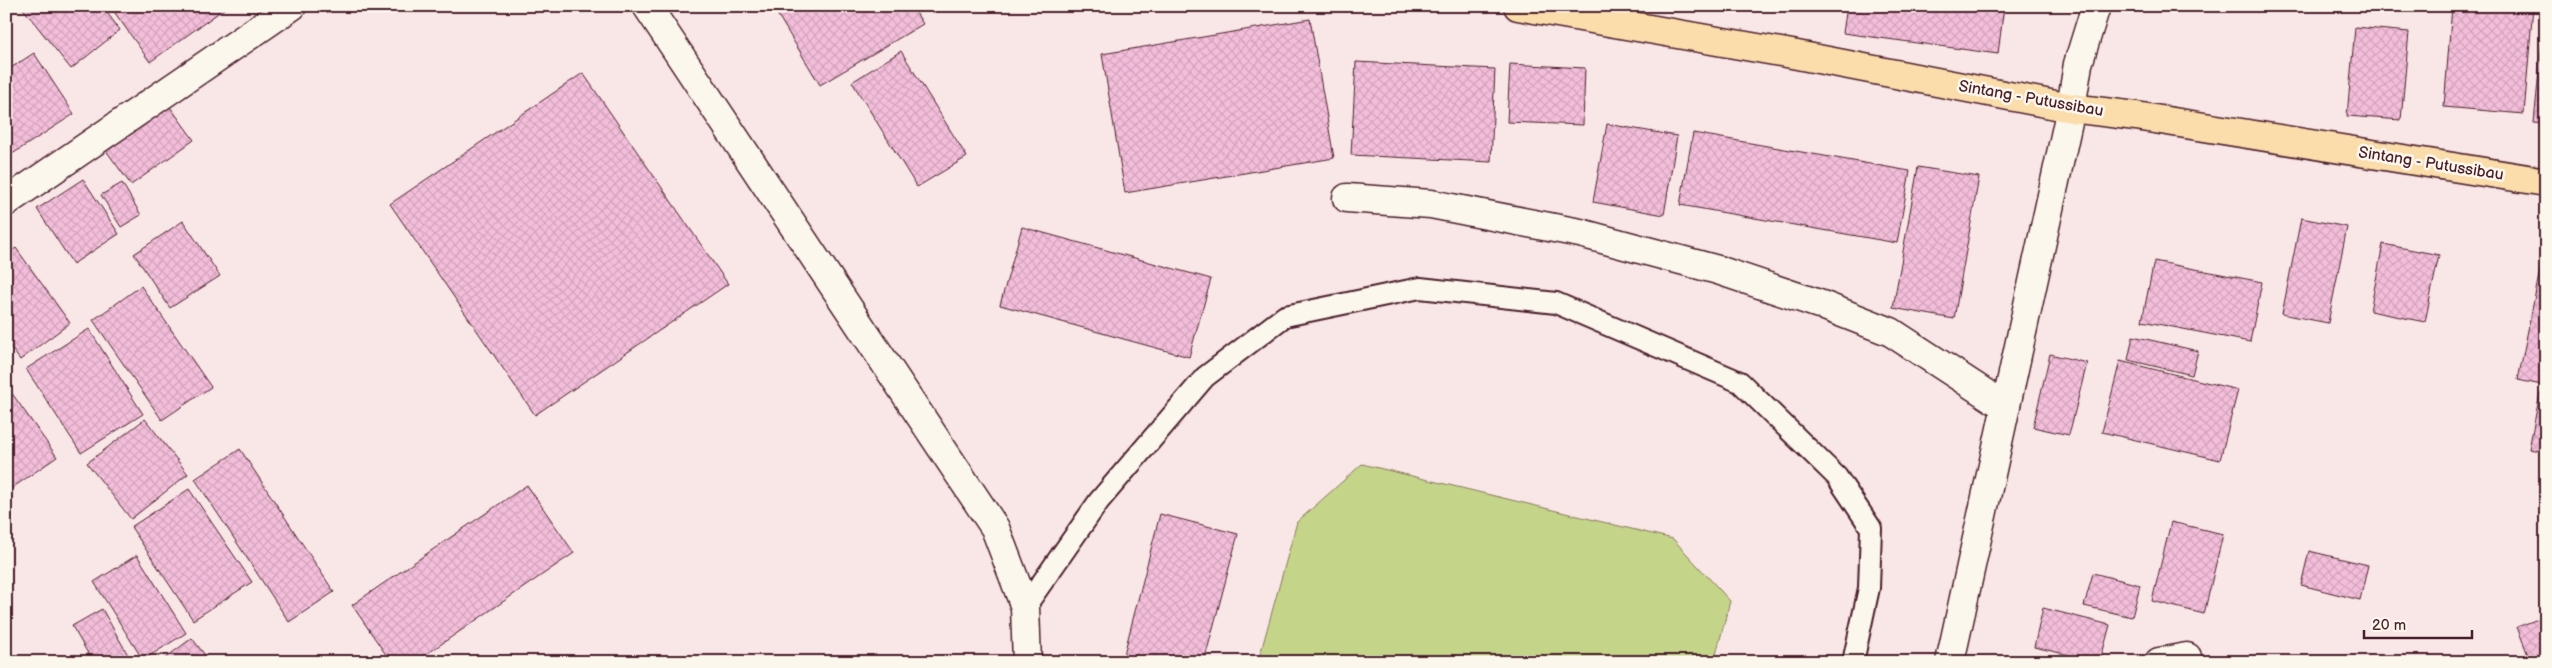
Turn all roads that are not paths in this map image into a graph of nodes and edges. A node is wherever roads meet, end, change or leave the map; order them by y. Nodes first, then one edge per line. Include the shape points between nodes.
1 (292, 6) edge
2 (647, 6) edge
3 (1518, 6) edge
4 (2096, 6) edge
5 (2071, 108) junction
6 (2546, 182) edge
7 (1347, 198) dead end
8 (6, 202) edge
9 (2006, 407) junction
10 (1025, 607) junction
11 (2187, 657) dead end
12 (1026, 662) edge
13 (1853, 662) edge
14 (1950, 662) edge
15 (2159, 662) edge

1 - 8 street
2 - 10 street via 995,528
3 - 5 highway, Sintang - Putussibau
4 - 5 street via 2078,64
5 - 6 highway, Sintang - Putussibau
5 - 9 street
7 - 9 street via 1430,204 1580,233 1718,270 1891,332
9 - 14 street
10 - 12 street
10 - 13 lane via 1099,501 1205,377 1286,316 1420,288 1556,303 1740,382 1837,478 1871,528 1869,588
11 - 15 street

